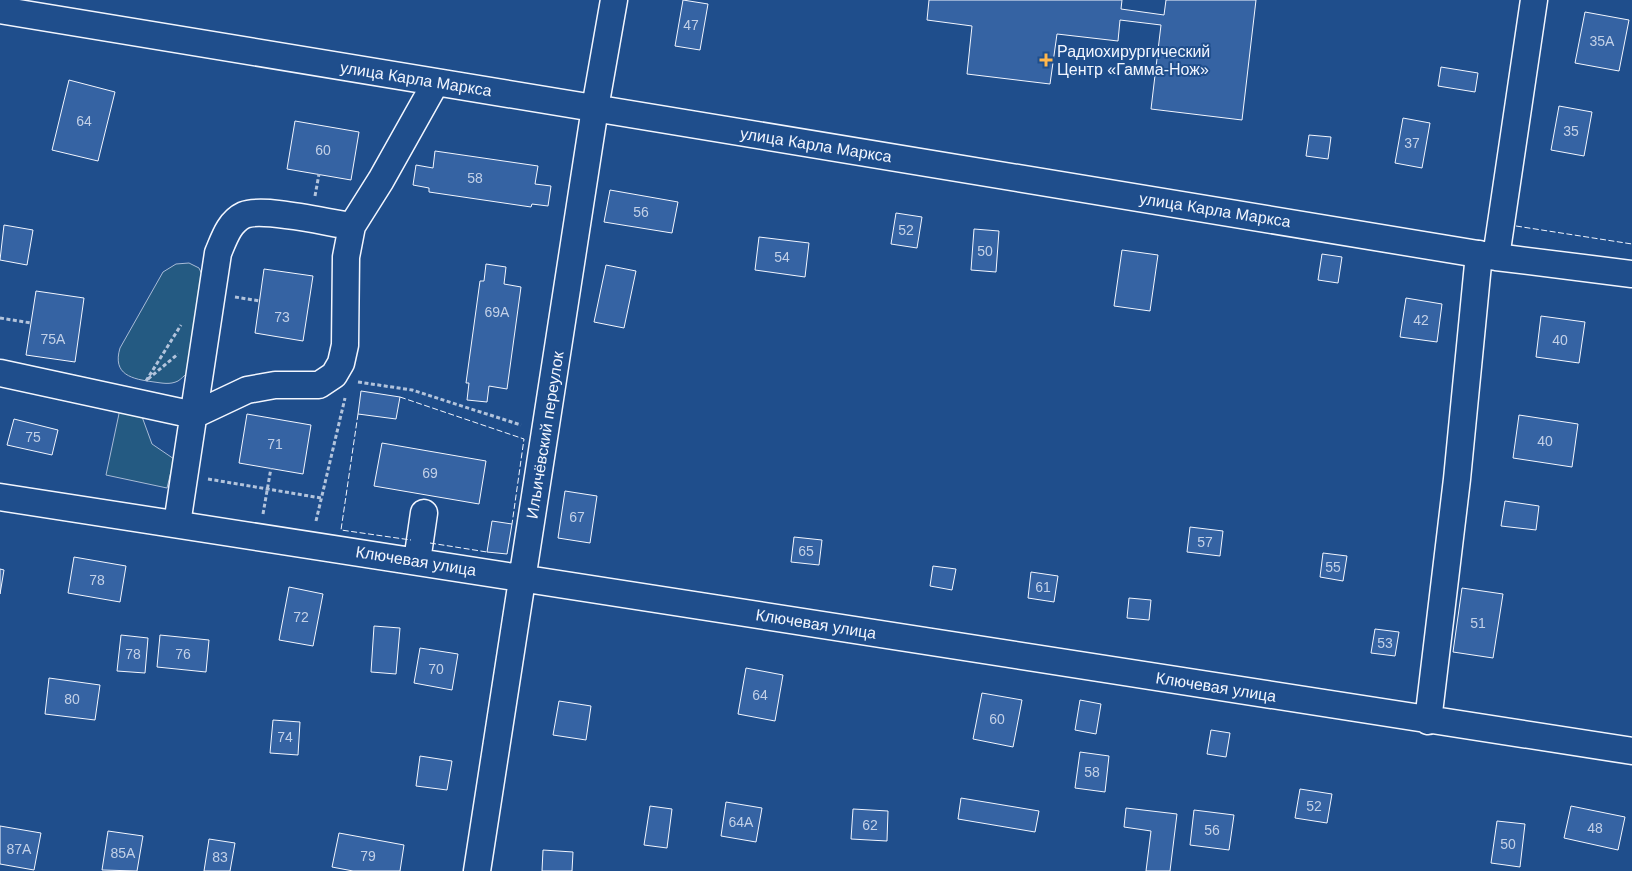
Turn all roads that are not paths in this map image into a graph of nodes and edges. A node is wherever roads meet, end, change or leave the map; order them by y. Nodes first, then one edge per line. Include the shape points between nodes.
1 (614, 0) edge
2 (1534, 0) edge
3 (0, 10) edge
4 (436, 82) junction
5 (595, 108) junction
6 (352, 226) junction
7 (1488, 255) junction
8 (1632, 274) edge
9 (0, 373) edge
10 (194, 415) junction
11 (0, 497) edge
12 (424, 513) dead end
13 (178, 524) junction
14 (417, 561) junction
15 (523, 577) junction
16 (1428, 721) junction
17 (1632, 751) edge
18 (477, 871) edge

1 - 5 street, Ильичёвский переулок
2 - 7 street
3 - 4 street, улица Карла Маркса
4 - 5 street, улица Карла Маркса
4 - 6 street via 382,180
5 - 7 street, улица Карла Маркса
5 - 15 street, Ильичёвский переулок
6 - 10 street via 346,257 342,378 319,385 275,385 247,390
6 - 10 street via 259,212 243,216 228,230 218,253
7 - 8 street, улица Карла Маркса
7 - 16 street
9 - 10 street
10 - 13 street
11 - 13 street, Ключевая улица
12 - 14 street
13 - 14 street, Ключевая улица
14 - 15 street, Ключевая улица
15 - 16 street, Ключевая улица
15 - 18 street, Ильичёвский переулок
16 - 17 street, Ключевая улица

